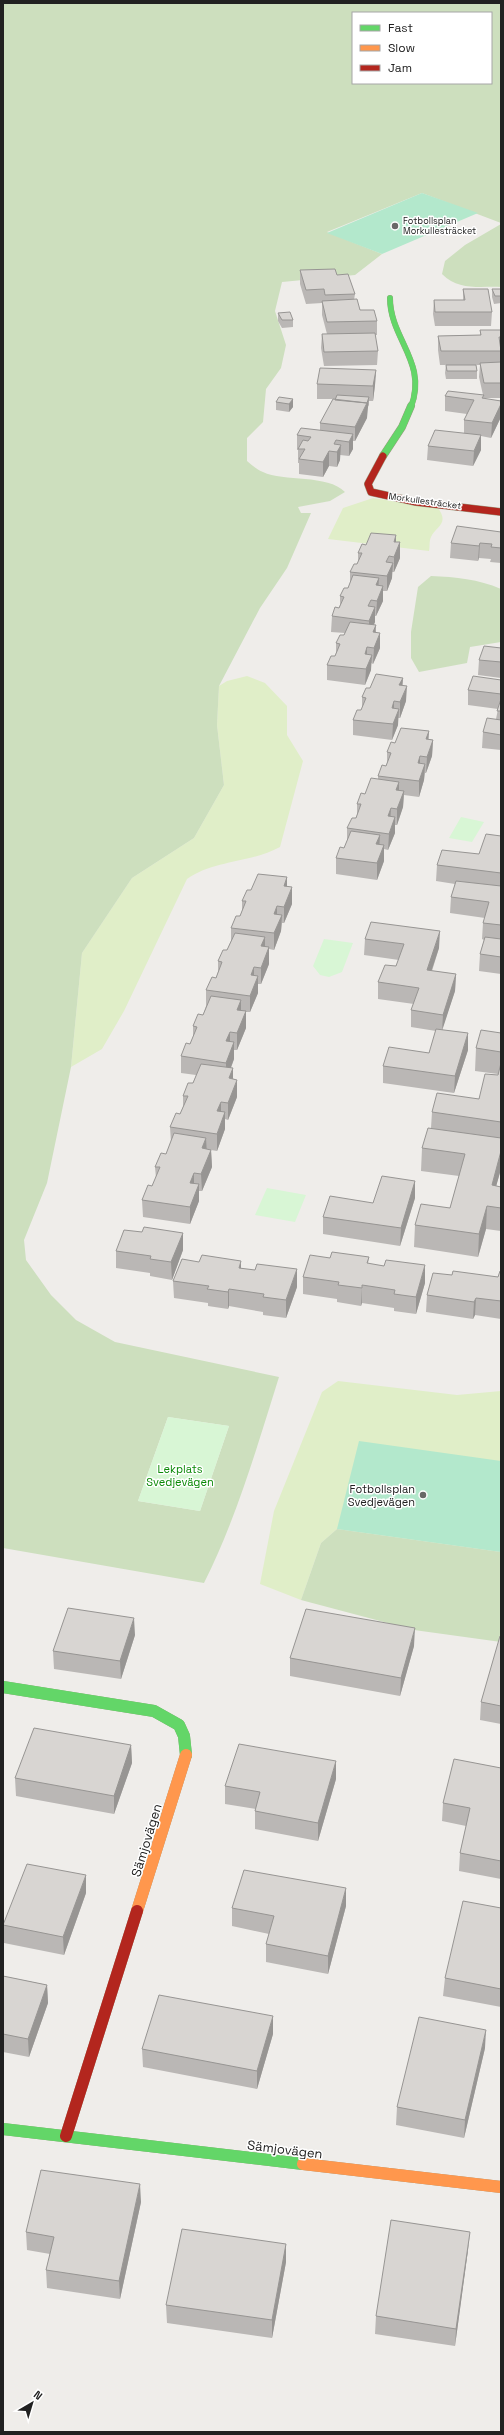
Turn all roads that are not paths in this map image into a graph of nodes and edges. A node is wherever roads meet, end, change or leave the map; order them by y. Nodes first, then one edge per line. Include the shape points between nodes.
1 (390, 298) dead end
2 (501, 512) edge
3 (3, 1686) edge
4 (3, 2129) edge
5 (66, 2136) junction
6 (501, 2187) edge

1 - 2 street, Morkullesträcket via 389,312 412,357 417,378 414,400 404,424 372,473 368,484 371,492 416,502
3 - 5 street, Sämjovägen via 154,1711 181,1726 186,1738 187,1753
4 - 5 street, Sämjovägen
5 - 6 street, Sämjovägen

